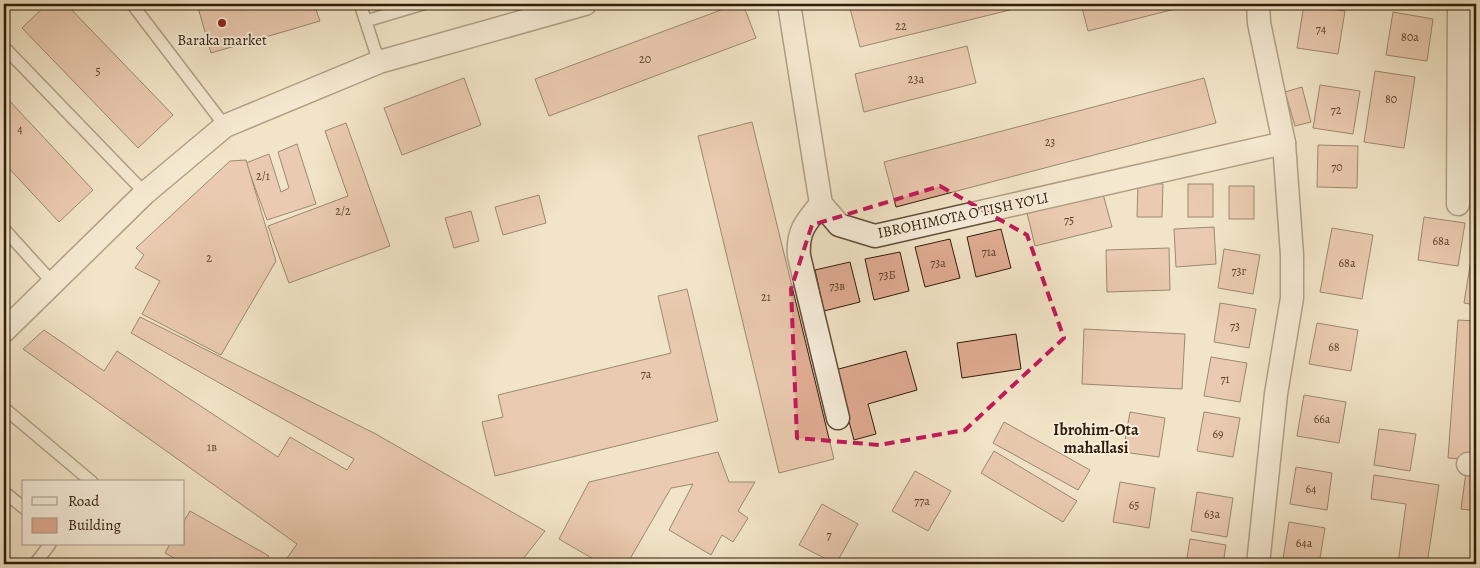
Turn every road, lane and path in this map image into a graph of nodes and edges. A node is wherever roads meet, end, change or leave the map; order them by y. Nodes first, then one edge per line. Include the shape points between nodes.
1 (132, 4) edge
2 (360, 4) edge
3 (422, 4) edge
4 (585, 4) edge
5 (789, 4) edge
6 (1258, 4) edge
7 (1460, 4) edge
8 (366, 21) junction
9 (4, 47) edge
10 (379, 62) junction
11 (225, 126) junction
12 (1284, 143) junction
13 (144, 193) junction
14 (821, 204) junction
15 (1458, 204) dead end
16 (4, 229) edge
17 (53, 283) junction
18 (4, 331) edge
19 (4, 408) edge
20 (838, 418) dead end
21 (90, 480) edge
22 (4, 492) edge
23 (22, 506) edge
24 (48, 546) edge
25 (35, 564) edge
26 (1258, 564) edge

1 - 11 lane
2 - 8 lane
3 - 8 lane
4 - 10 street
5 - 14 street
6 - 12 street via 1259,23
7 - 15 street
8 - 10 lane
9 - 13 lane
10 - 11 street
11 - 13 street
12 - 14 street, IBROHIMOTA O'TISH YO'LI via 874,236 838,224
12 - 26 street via 1292,298 1276,394
13 - 17 street
14 - 20 street via 801,228 798,256
16 - 17 lane
17 - 18 street
19 - 21 lane
22 - 23 lane
24 - 25 lane

